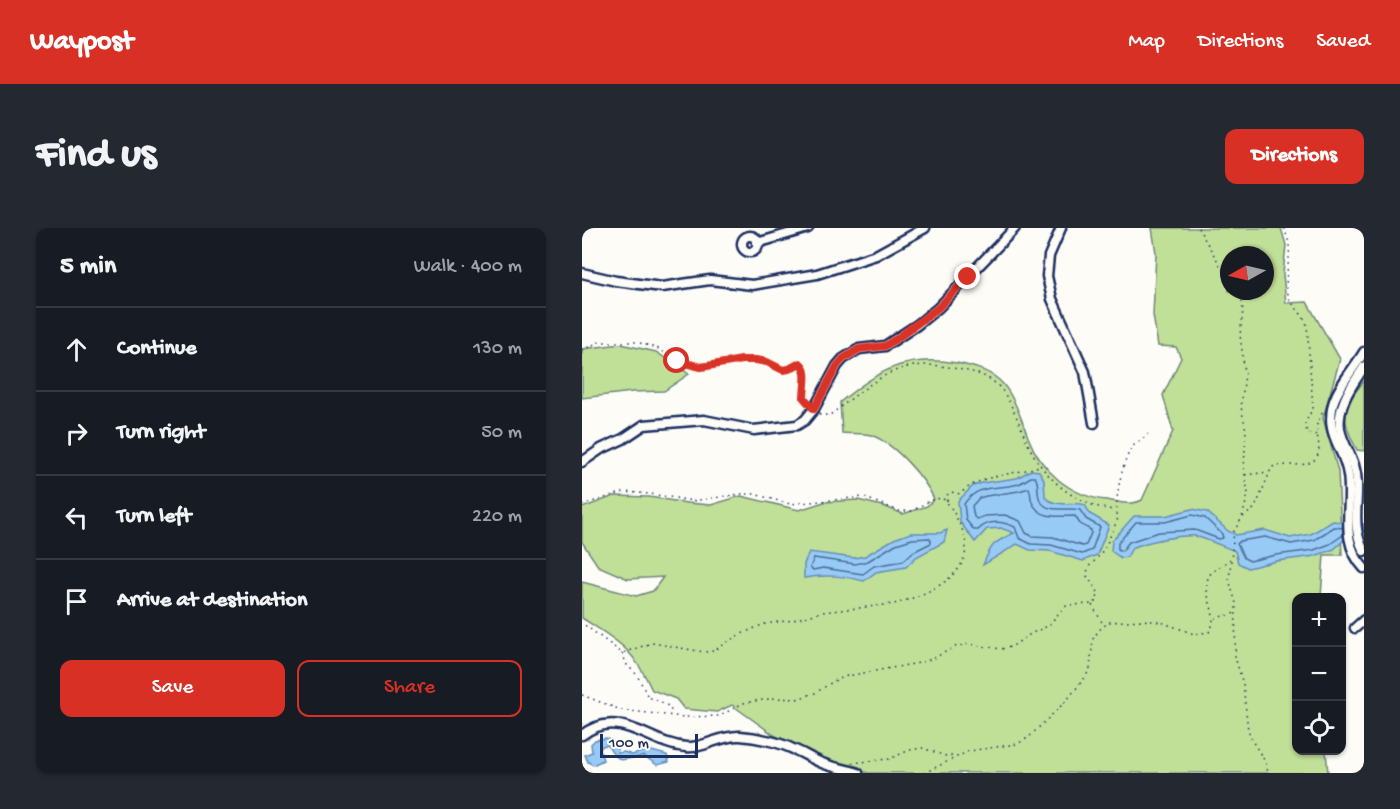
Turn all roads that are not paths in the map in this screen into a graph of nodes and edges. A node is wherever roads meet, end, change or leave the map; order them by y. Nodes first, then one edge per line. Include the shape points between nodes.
1 (808, 228) edge
2 (925, 228) edge
3 (1015, 228) edge
4 (1061, 228) edge
5 (758, 243) dead end
6 (582, 273) edge
7 (1364, 352) edge
8 (1364, 368) edge
9 (1094, 423) dead end
10 (582, 462) edge
11 (1351, 520) junction
12 (1359, 548) edge
13 (1364, 568) edge
14 (1364, 620) edge
15 (1355, 628) dead end
16 (582, 735) edge
17 (858, 773) edge

1 - 5 street
2 - 6 street via 876,255 817,274 752,285 710,280 662,287
3 - 10 street via 917,325 885,346 859,349 843,359 806,420 796,425 754,430 704,420 644,425
4 - 9 street via 1049,256 1047,276 1052,299 1086,372
7 - 11 street via 1334,402 1331,421 1348,475
8 - 11 street via 1346,396 1339,420 1357,481
11 - 12 street via 1348,538
12 - 13 street
14 - 15 street
16 - 17 street via 601,725 616,724 687,748 742,736 791,747 824,764

